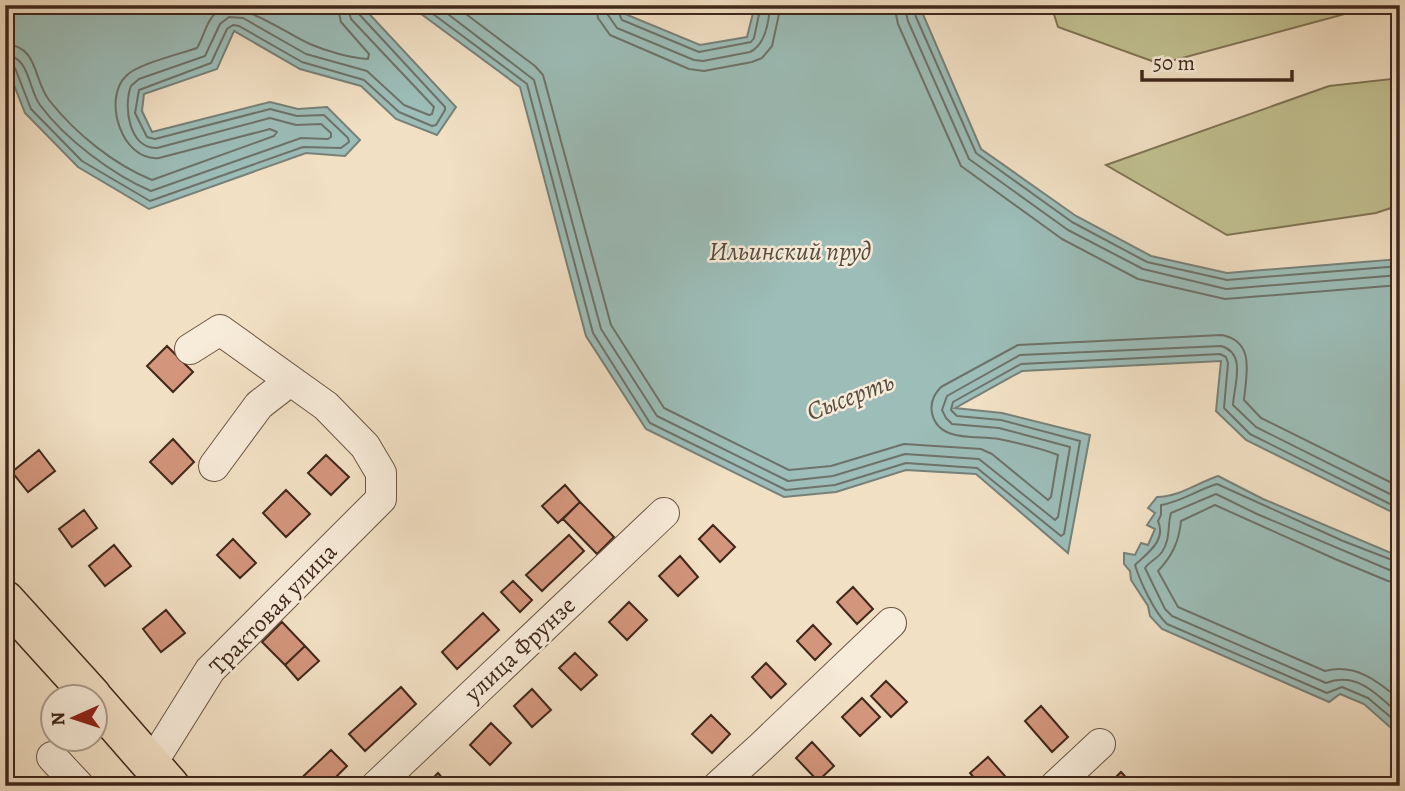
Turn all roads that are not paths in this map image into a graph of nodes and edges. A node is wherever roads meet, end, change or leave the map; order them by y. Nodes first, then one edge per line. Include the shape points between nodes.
1 (190, 349) dead end
2 (290, 381) junction
3 (215, 466) dead end
4 (664, 513) dead end
5 (5, 600) edge
6 (891, 623) dead end
7 (79, 682) edge
8 (108, 715) edge
9 (1100, 744) dead end
10 (52, 757) dead end
11 (161, 774) edge
12 (79, 786) edge
13 (376, 786) edge
14 (718, 786) edge
15 (1055, 786) edge

1 - 2 street via 220,330
2 - 3 street via 259,405
2 - 11 street, Трактовая улица via 326,406 365,446 381,473 381,499 210,670
4 - 13 street, улица Фрунзе
5 - 7 main road, Трактовая улица
6 - 14 street
8 - 11 main road, Трактовая улица
9 - 15 street
10 - 12 street

